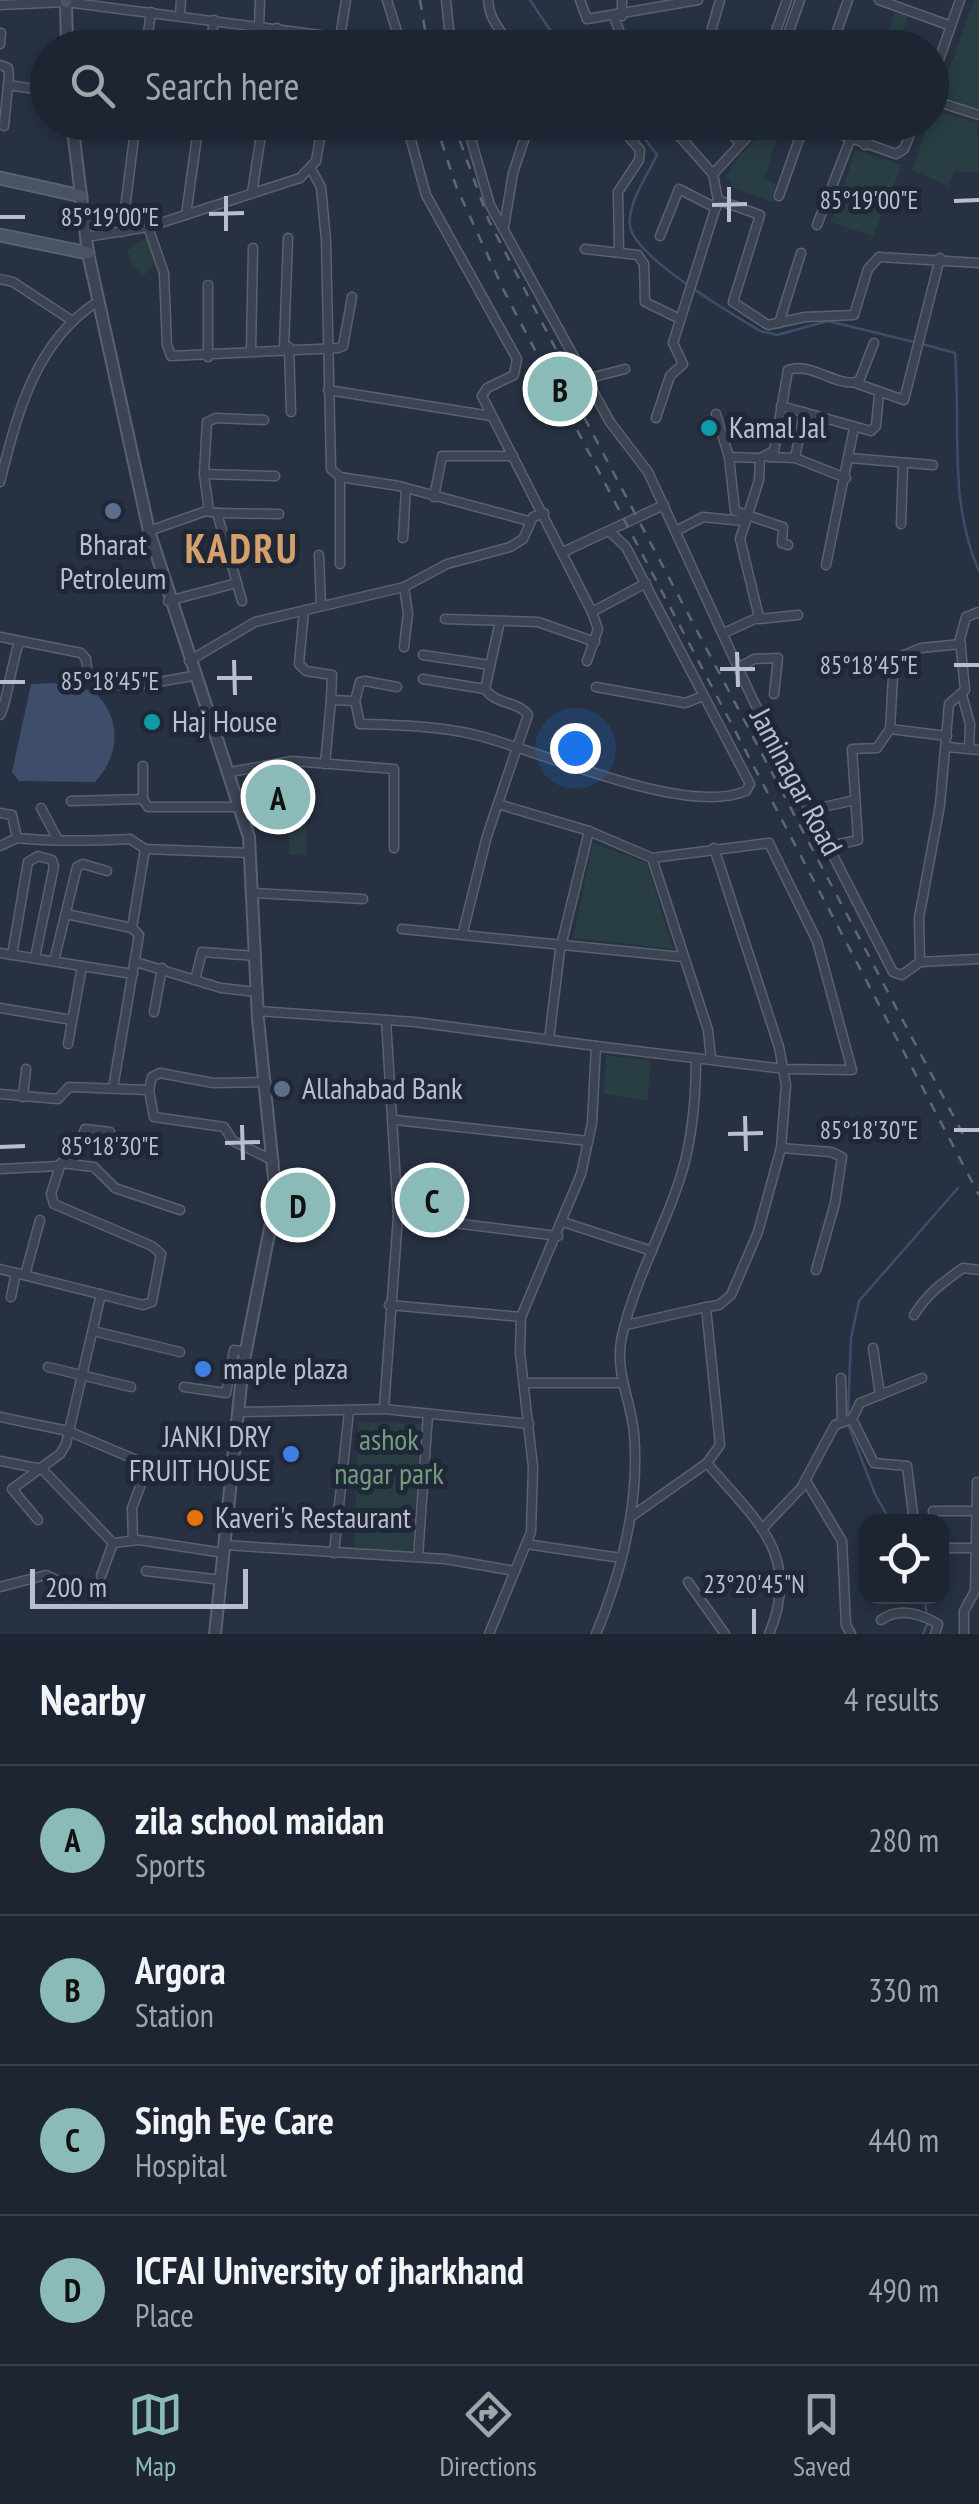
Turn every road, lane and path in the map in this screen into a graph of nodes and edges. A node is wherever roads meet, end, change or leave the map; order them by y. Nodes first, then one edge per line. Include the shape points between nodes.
1 (181, 0) edge
2 (260, 0) edge
3 (346, 0) edge
4 (388, 0) edge
5 (446, 0) edge
6 (488, 0) edge
7 (580, 0) edge
8 (622, 0) edge
9 (698, 0) edge
10 (720, 0) edge
11 (787, 0) edge
12 (800, 0) edge
13 (848, 0) edge
14 (879, 0) edge
15 (960, 0) edge
16 (66, 1) edge
17 (122, 4) edge
18 (0, 5) edge
19 (150, 12) junction
20 (180, 16) junction
21 (618, 16) junction
22 (214, 20) junction
23 (258, 26) junction
24 (951, 26) junction
25 (277, 28) joint
26 (712, 28) dead end
27 (67, 30) edge
28 (148, 30) edge
29 (213, 30) edge
30 (286, 30) edge
31 (339, 30) edge
32 (396, 30) edge
33 (449, 30) edge
34 (500, 30) edge
35 (622, 30) edge
36 (776, 30) edge
37 (789, 30) edge
38 (838, 30) edge
39 (949, 32) edge
40 (1, 33) edge
41 (0, 44) edge
42 (0, 65) edge
43 (8, 85) junction
44 (30, 88) edge
45 (949, 105) edge
46 (979, 115) edge
47 (4, 126) dead end
48 (74, 140) edge
49 (134, 140) edge
50 (197, 140) edge
51 (259, 140) edge
52 (318, 140) edge
53 (411, 140) edge
54 (471, 140) edge
55 (524, 140) edge
56 (631, 140) edge
57 (683, 140) edge
58 (738, 140) edge
59 (799, 140) edge
60 (851, 140) joint
61 (865, 140) edge
62 (906, 140) edge
63 (740, 142) joint
64 (864, 144) junction
65 (311, 170) junction
66 (713, 174) junction
67 (0, 178) edge
68 (252, 193) junction
69 (81, 196) junction
70 (779, 196) dead end
71 (717, 204) junction
72 (186, 214) junction
73 (818, 225) dead end
74 (148, 227) junction
75 (504, 227) junction
76 (122, 232) junction
77 (0, 235) edge
78 (660, 236) dead end
79 (86, 237) junction
80 (288, 238) dead end
81 (252, 248) dead end
82 (585, 249) dead end
83 (619, 250) junction
84 (801, 253) dead end
85 (88, 254) junction
86 (940, 258) junction
87 (979, 263) edge
88 (0, 279) edge
89 (208, 285) dead end
90 (352, 296) dead end
91 (97, 302) junction
92 (680, 319) junction
93 (71, 320) junction
94 (779, 323) junction
95 (874, 343) dead end
96 (286, 347) junction
97 (326, 348) junction
98 (251, 350) junction
99 (208, 357) junction
100 (626, 369) dead end
101 (586, 379) junction
102 (857, 382) junction
103 (328, 390) junction
104 (879, 394) junction
105 (780, 406) junction
106 (290, 412) dead end
107 (804, 412) junction
108 (716, 414) dead end
109 (492, 416) junction
110 (656, 418) dead end
111 (264, 420) dead end
112 (854, 428) junction
113 (513, 456) junction
114 (729, 457) junction
115 (764, 457) junction
116 (795, 458) junction
117 (849, 458) junction
118 (903, 463) junction
119 (933, 465) dead end
120 (204, 474) junction
121 (275, 476) dead end
122 (340, 476) junction
123 (846, 478) junction
124 (0, 482) edge
125 (406, 488) junction
126 (434, 497) junction
127 (664, 505) junction
128 (213, 512) junction
129 (544, 513) junction
130 (279, 514) dead end
131 (745, 520) junction
132 (529, 521) junction
133 (901, 524) dead end
134 (149, 530) junction
135 (676, 530) junction
136 (609, 531) junction
137 (404, 538) dead end
138 (788, 545) dead end
139 (562, 550) junction
140 (319, 555) dead end
141 (231, 558) junction
142 (261, 558) dead end
143 (340, 564) dead end
144 (826, 566) dead end
145 (237, 583) junction
146 (646, 583) junction
147 (404, 587) junction
148 (168, 601) junction
149 (242, 601) dead end
150 (321, 606) junction
151 (304, 610) junction
152 (592, 612) junction
153 (979, 612) edge
154 (798, 616) dead end
155 (445, 619) dead end
156 (759, 619) junction
157 (500, 621) junction
158 (724, 633) junction
159 (0, 636) edge
160 (19, 642) junction
161 (594, 642) junction
162 (961, 644) junction
163 (404, 647) dead end
164 (423, 654) dead end
165 (586, 661) dead end
166 (188, 662) junction
167 (490, 664) junction
168 (738, 668) junction
169 (193, 676) junction
170 (423, 679) dead end
171 (398, 687) dead end
172 (596, 687) dead end
173 (485, 690) junction
174 (774, 694) dead end
175 (962, 695) junction
176 (700, 697) junction
177 (331, 700) junction
178 (356, 701) junction
179 (0, 715) edge
180 (890, 729) junction
181 (947, 736) junction
182 (947, 747) junction
183 (516, 748) junction
184 (974, 749) edge
185 (325, 764) junction
186 (142, 766) dead end
187 (230, 772) junction
188 (142, 799) junction
189 (70, 800) dead end
190 (855, 800) junction
191 (498, 804) junction
192 (241, 807) junction
193 (41, 808) dead end
194 (810, 810) junction
195 (0, 813) edge
196 (590, 831) junction
197 (17, 838) junction
198 (57, 838) junction
199 (0, 846) edge
200 (830, 846) junction
201 (394, 848) dead end
202 (714, 848) junction
203 (145, 849) junction
204 (250, 853) junction
205 (652, 858) junction
206 (107, 871) dead end
207 (253, 893) junction
208 (362, 899) dead end
209 (66, 914) junction
210 (132, 928) junction
211 (402, 929) dead end
212 (463, 932) junction
213 (561, 945) junction
214 (0, 953) edge
215 (12, 955) junction
216 (256, 956) junction
217 (683, 957) junction
218 (35, 958) junction
219 (979, 959) edge
220 (54, 961) junction
221 (136, 962) junction
222 (920, 962) junction
223 (82, 966) junction
224 (162, 968) junction
225 (134, 974) junction
226 (196, 980) junction
227 (257, 992) junction
228 (0, 1008) edge
229 (258, 1011) junction
230 (154, 1012) dead end
231 (72, 1020) junction
232 (386, 1020) junction
233 (549, 1040) junction
234 (68, 1044) dead end
235 (596, 1046) junction
236 (696, 1058) junction
237 (712, 1060) junction
238 (26, 1069) dead end
239 (785, 1069) junction
240 (266, 1082) junction
241 (114, 1088) junction
242 (149, 1090) junction
243 (0, 1094) edge
244 (23, 1097) junction
245 (395, 1120) junction
246 (110, 1132) dead end
247 (588, 1141) junction
248 (781, 1148) junction
249 (274, 1161) junction
250 (74, 1164) junction
251 (58, 1166) junction
252 (0, 1169) edge
253 (180, 1210) dead end
254 (398, 1216) junction
255 (40, 1220) dead end
256 (563, 1222) junction
257 (558, 1236) junction
258 (652, 1251) junction
259 (0, 1269) edge
260 (816, 1270) dead end
261 (979, 1270) edge
262 (21, 1274) junction
263 (101, 1294) junction
264 (10, 1297) dead end
265 (388, 1305) junction
266 (706, 1308) junction
267 (914, 1316) dead end
268 (521, 1317) junction
269 (626, 1324) junction
270 (93, 1331) junction
271 (873, 1348) dead end
272 (180, 1352) dead end
273 (246, 1352) junction
274 (48, 1366) dead end
275 (84, 1375) junction
276 (842, 1378) dead end
277 (922, 1378) dead end
278 (525, 1383) junction
279 (621, 1383) junction
280 (131, 1387) dead end
281 (184, 1387) dead end
282 (880, 1395) junction
283 (384, 1409) junction
284 (349, 1410) junction
285 (238, 1412) junction
286 (428, 1414) junction
287 (0, 1417) edge
288 (852, 1418) junction
289 (842, 1421) junction
290 (529, 1424) junction
291 (68, 1430) junction
292 (0, 1461) edge
293 (707, 1463) junction
294 (148, 1465) junction
295 (42, 1468) junction
296 (168, 1473) dead end
297 (806, 1482) junction
298 (977, 1482) edge
299 (974, 1511) junction
300 (913, 1514) edge
301 (933, 1514) edge
302 (631, 1516) junction
303 (38, 1520) dead end
304 (762, 1528) junction
305 (134, 1540) junction
306 (113, 1543) junction
307 (526, 1544) junction
308 (949, 1548) edge
309 (974, 1548) junction
310 (224, 1549) junction
311 (334, 1553) junction
312 (418, 1557) junction
313 (621, 1558) junction
314 (146, 1571) dead end
315 (514, 1571) junction
316 (101, 1576) dead end
317 (222, 1580) junction
318 (688, 1582) dead end
319 (0, 1587) edge
320 (78, 1589) dead end
321 (881, 1620) dead end
322 (600, 1623) junction
323 (936, 1627) edge
324 (963, 1629) edge
325 (215, 1634) edge
326 (489, 1634) edge
327 (596, 1634) edge
328 (609, 1634) edge
329 (725, 1634) edge
330 (770, 1634) edge
331 (851, 1634) edge

1 - 20 street
2 - 23 street
3 - 31 street
4 - 32 street
5 - 33 street
6 - 34 street via 491,22
7 - 21 street via 584,18
8 - 21 street
9 - 21 street
10 - 26 street
11 - 36 street
12 - 37 street
13 - 38 street
14 - 24 street
15 - 24 street
16 - 17 street
16 - 18 street
16 - 27 street
17 - 19 street
19 - 20 street
19 - 28 street
20 - 22 street
21 - 35 street
22 - 23 street
22 - 29 street
23 - 25 street
24 - 39 street
25 - 30 street
40 - 41 street
42 - 43 street via 8,68
43 - 44 street
43 - 47 street
45 - 46 street
48 - 69 street
49 - 76 street
50 - 72 street
51 - 68 street
52 - 65 street
53 - 109 street via 426,195 517,359 514,375 483,392
54 - 75 street, Jaminagar Road via 490,205
55 - 75 street
56 - 83 street via 639,160 618,192
57 - 66 street
58 - 63 street
59 - 70 street
60 - 64 street
60 - 73 street
61 - 64 street
62 - 64 street via 899,154
63 - 66 street
65 - 68 street
65 - 97 street via 323,198
66 - 71 street
67 - 69 main road
68 - 72 street
69 - 79 street
71 - 78 street via 679,189
71 - 92 street
71 - 94 street via 760,216 734,304 764,324
72 - 74 street
74 - 76 street
74 - 99 street via 164,273 168,352
75 - 101 street, Jaminagar Road
76 - 79 street
77 - 85 main road
79 - 85 street
80 - 96 street
81 - 98 street
82 - 83 street
83 - 92 street via 643,260 645,302
84 - 94 street
85 - 91 street
86 - 87 street
86 - 94 street via 876,258 854,315
86 - 104 street via 904,400
88 - 93 street
89 - 99 street
90 - 97 street via 343,346
91 - 93 street
91 - 134 street
92 - 110 street via 673,343 683,364 668,381
93 - 124 street via 19,409
95 - 102 street
96 - 97 street
96 - 98 street
96 - 106 street
97 - 103 street
98 - 99 street
100 - 101 street
101 - 127 street, Jaminagar Road
102 - 104 street
102 - 105 street via 790,368
103 - 109 street
103 - 122 street via 331,469
104 - 112 street via 874,430
105 - 107 street
105 - 115 street
107 - 112 street
107 - 116 street
108 - 114 street
109 - 113 street
111 - 120 street via 210,419
112 - 117 street
113 - 126 street via 442,456
113 - 129 street
114 - 115 street
114 - 131 street via 733,507
115 - 116 street
115 - 131 street
116 - 123 street
117 - 118 street
117 - 123 street
118 - 119 street
118 - 133 street
120 - 121 street
120 - 128 street
122 - 125 street
122 - 143 street
123 - 144 street
125 - 126 street
125 - 137 street
126 - 132 street
127 - 135 street, Jaminagar Road
127 - 136 street
128 - 130 street
128 - 134 street
128 - 141 street
129 - 132 street
129 - 139 street
131 - 135 street via 703,518
131 - 138 street via 783,527 782,543
131 - 156 street via 740,538
132 - 147 street via 517,543 447,564
134 - 148 street
135 - 158 street, Jaminagar Road
136 - 139 street
136 - 146 street via 626,546
139 - 152 street
140 - 150 street
141 - 142 street
141 - 145 street
145 - 148 street
145 - 149 street
146 - 152 street
146 - 176 street via 694,670
147 - 150 street
147 - 163 street
148 - 166 street
150 - 151 street
151 - 166 street via 242,627
151 - 177 street via 299,664 332,675
152 - 161 street
153 - 162 street via 966,617
154 - 156 street
155 - 157 street
156 - 158 street
157 - 161 street via 538,622
157 - 167 street
158 - 168 street, Jaminagar Road
159 - 160 street
160 - 169 street via 81,653 88,677 97,681 129,686
160 - 179 street
161 - 165 street
162 - 175 street
162 - 180 street via 894,658
164 - 167 street
166 - 169 street
167 - 173 street
168 - 174 street via 778,658
168 - 194 street, Jaminagar Road
169 - 187 street
170 - 173 street
171 - 178 street via 360,682
172 - 176 street via 686,703
173 - 183 street via 526,710
175 - 181 street via 950,701
175 - 184 street
176 - 183 street via 746,773 749,787 740,794 719,798 655,789
177 - 178 street
177 - 185 street
178 - 183 street via 360,724 462,732
180 - 181 street
180 - 190 street via 878,748 852,748
181 - 182 street
182 - 184 street
182 - 222 street via 920,918
183 - 191 street
185 - 187 street via 276,762
185 - 201 street via 394,769
186 - 188 street
187 - 192 street
188 - 189 street
188 - 192 street via 152,808
190 - 194 street
190 - 200 street via 858,840
191 - 196 street
191 - 212 street
192 - 204 street
193 - 198 street
194 - 200 street, Jaminagar Road
195 - 197 street via 12,815
196 - 205 street
196 - 213 street
197 - 198 street
197 - 199 street
198 - 203 street via 79,844 130,839
200 - 222 street, Jaminagar Road via 893,972 902,975
202 - 205 street
202 - 239 street
202 - 239 street via 770,843 817,941 852,1070
203 - 204 street
203 - 210 street
204 - 207 street
205 - 217 street
206 - 209 street via 80,865
207 - 208 street
207 - 216 street
209 - 210 street
209 - 220 street
210 - 221 street via 139,935
211 - 212 street
212 - 213 street
213 - 217 street
213 - 233 street
214 - 215 street
215 - 218 street
215 - 218 street via 28,862 38,856 54,866
216 - 226 street via 202,952
216 - 227 street
217 - 237 street
218 - 220 street
219 - 222 street
220 - 223 street
221 - 224 street
221 - 225 street
223 - 225 street
223 - 231 street
224 - 226 street
224 - 230 street
225 - 241 street
226 - 227 street
227 - 229 street
228 - 231 street
229 - 232 street
229 - 240 street
231 - 234 street
232 - 233 street
232 - 245 street
233 - 235 street
235 - 236 street
235 - 247 street
236 - 237 street
236 - 258 street via 678,1188
237 - 239 street
238 - 244 street
239 - 248 street
240 - 242 street via 214,1083 160,1073 152,1076
240 - 249 street
241 - 242 street
241 - 244 street via 69,1087 58,1099
242 - 249 street via 154,1117 224,1127 233,1142
243 - 244 street
245 - 247 street
245 - 254 street
246 - 250 street via 84,1130
247 - 256 street
248 - 260 street via 842,1157
248 - 266 street via 768,1205 731,1295
249 - 273 street via 274,1226
250 - 251 street
250 - 253 street via 94,1167 116,1188
251 - 252 street
251 - 263 street via 54,1204 161,1254 152,1302
254 - 257 street
254 - 265 street
255 - 262 street
256 - 257 street
256 - 258 street
257 - 268 street
258 - 269 street
259 - 262 street
261 - 267 street via 963,1268 936,1285
262 - 263 street
262 - 264 street
263 - 270 street
265 - 268 street
265 - 283 street
266 - 269 street
266 - 293 street via 722,1437
268 - 278 street
269 - 279 street
270 - 272 street
270 - 275 street
271 - 282 street
273 - 281 street via 234,1350 226,1393
273 - 285 street
274 - 275 street
275 - 280 street
275 - 291 street
276 - 289 street
277 - 282 street
278 - 279 street
278 - 290 street
279 - 302 street via 636,1459
282 - 288 street via 860,1403
283 - 284 street
283 - 286 street
284 - 285 street
284 - 311 street
285 - 310 street
286 - 290 street
286 - 312 street
287 - 291 street
288 - 289 street
288 - 300 street via 874,1462 907,1466
289 - 297 street
290 - 307 street via 534,1497
291 - 294 street
291 - 295 street via 63,1450
292 - 295 street
293 - 302 street
293 - 304 street
294 - 296 street
294 - 305 street via 132,1508
295 - 303 street via 12,1489
295 - 306 street
297 - 304 street
297 - 331 street via 842,1541
298 - 299 street
299 - 301 street
299 - 309 street
302 - 313 street
304 - 330 street via 780,1567
305 - 306 street
305 - 310 street
306 - 316 street
307 - 313 street
307 - 315 street
308 - 309 street
309 - 324 street via 974,1595 964,1609
310 - 311 street
310 - 317 street
311 - 312 street
312 - 315 street
313 - 322 street
314 - 317 street
315 - 326 street
317 - 325 street
318 - 329 street
319 - 320 street via 46,1575
321 - 323 street via 917,1614
322 - 327 street
322 - 328 street
323 - 324 street

